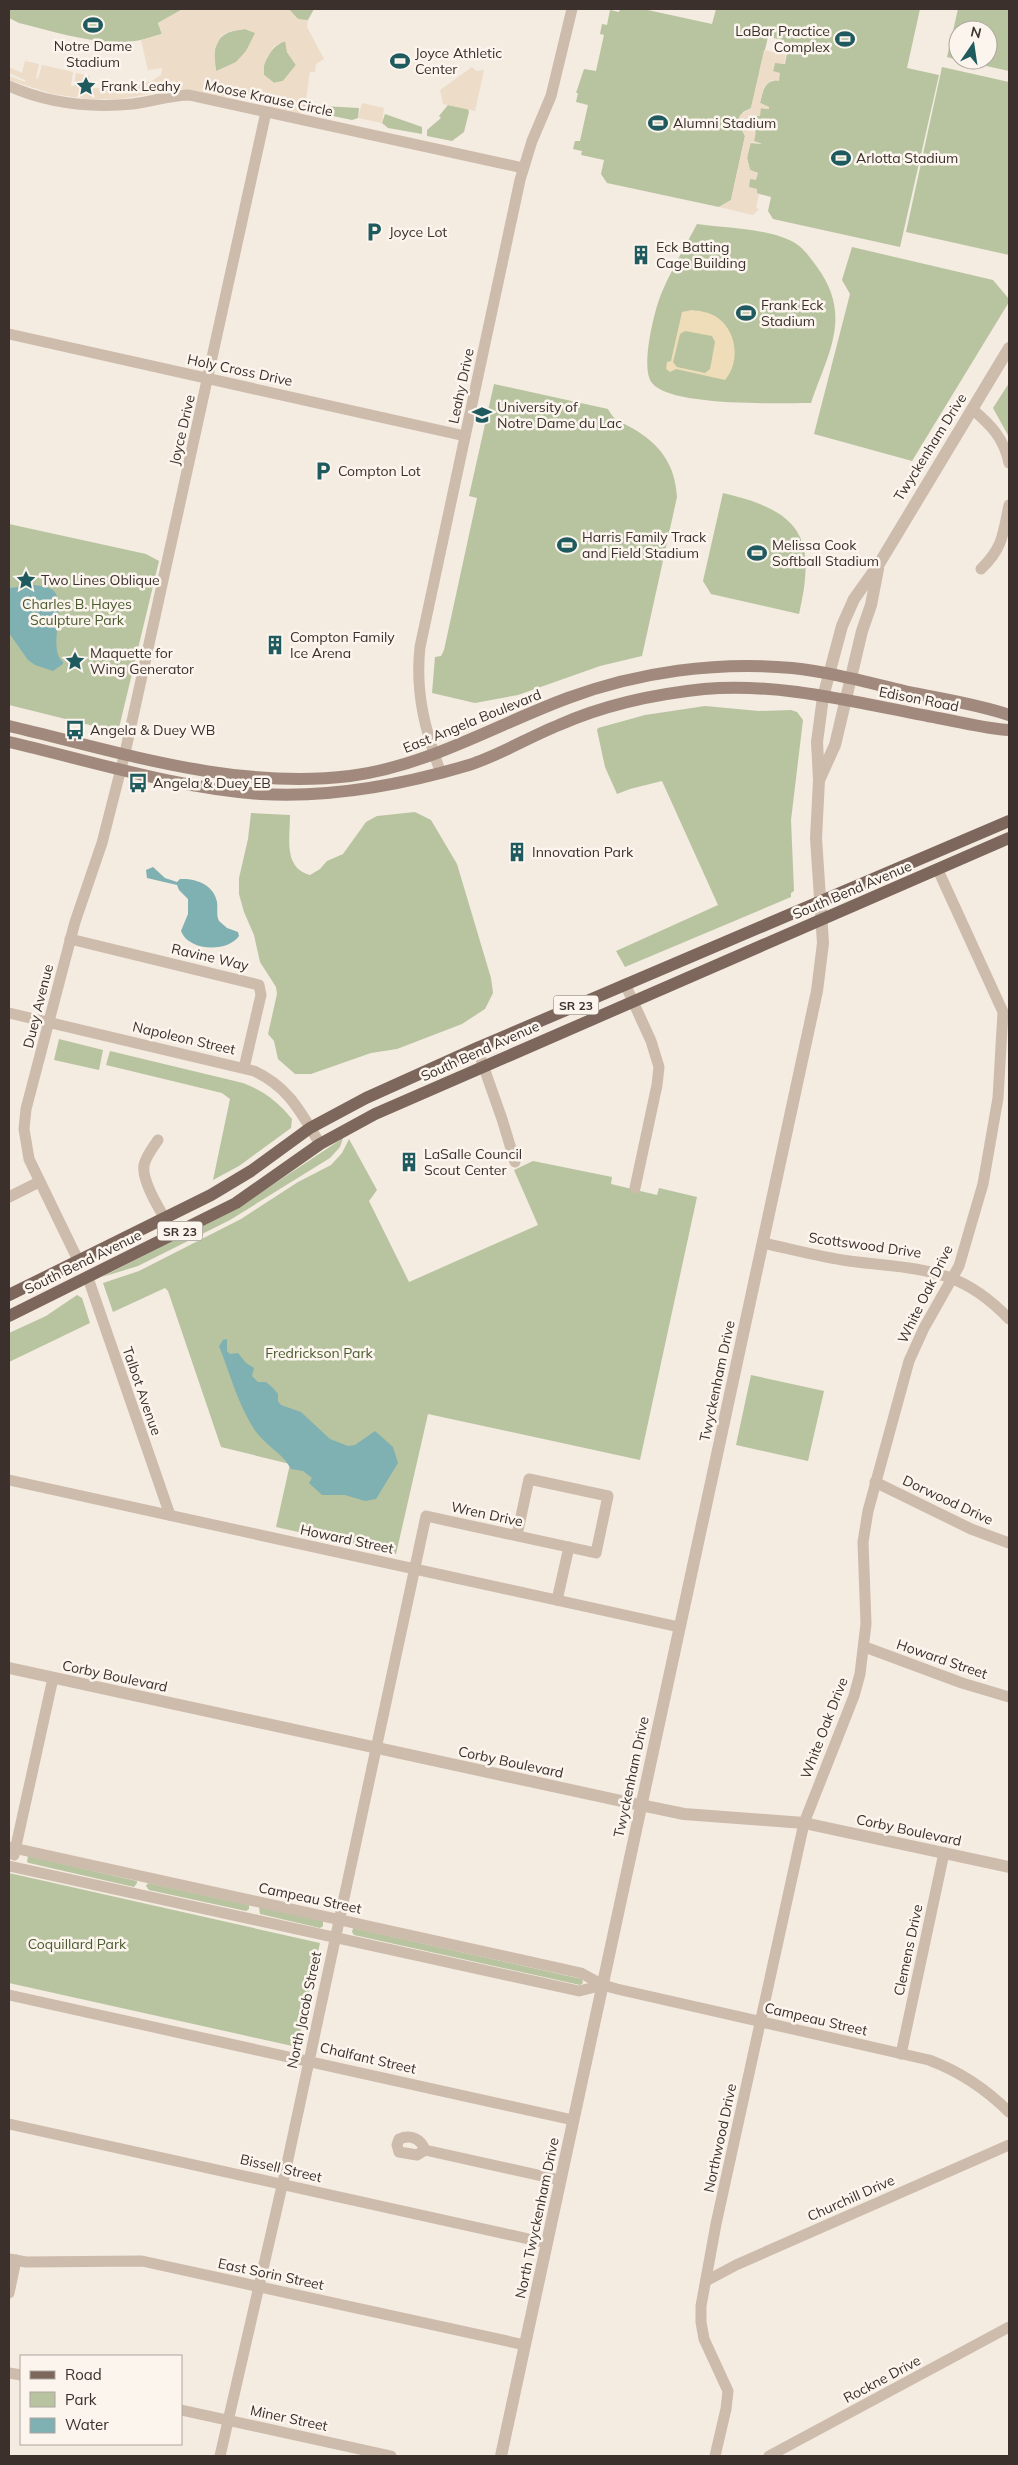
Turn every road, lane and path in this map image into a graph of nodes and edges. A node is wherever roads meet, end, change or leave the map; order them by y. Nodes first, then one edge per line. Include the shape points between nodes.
1 (572, 9) edge
2 (9, 86) edge
3 (266, 112) junction
4 (523, 168) junction
5 (9, 334) edge
6 (1009, 348) edge
7 (209, 379) junction
8 (972, 409) junction
9 (465, 436) junction
10 (1009, 463) edge
11 (1009, 505) edge
12 (879, 564) junction
13 (981, 569) dead end
14 (828, 675) junction
15 (850, 679) junction
16 (823, 696) junction
17 (845, 700) junction
18 (1009, 715) edge
19 (9, 726) edge
20 (1009, 730) edge
21 (9, 742) edge
22 (125, 753) junction
23 (435, 754) junction
24 (122, 768) junction
25 (442, 773) junction
26 (819, 780) junction
27 (1009, 822) edge
28 (1009, 838) edge
29 (938, 870) junction
30 (820, 901) junction
31 (822, 919) junction
32 (70, 939) junction
33 (625, 984) junction
34 (633, 1000) junction
35 (9, 1013) edge
36 (1006, 1015) edge
37 (50, 1022) junction
38 (476, 1048) junction
39 (483, 1066) junction
40 (244, 1068) junction
41 (310, 1128) junction
42 (158, 1140) dead end
43 (320, 1144) junction
44 (514, 1162) dead end
45 (39, 1182) junction
46 (635, 1188) dead end
47 (9, 1197) edge
48 (166, 1218) junction
49 (174, 1234) junction
50 (763, 1243) junction
51 (78, 1260) junction
52 (88, 1278) junction
53 (953, 1278) junction
54 (9, 1295) edge
55 (9, 1316) edge
56 (1009, 1319) edge
57 (9, 1469) edge
58 (11, 1480) edge
59 (875, 1482) junction
60 (170, 1514) junction
61 (517, 1536) junction
62 (1009, 1543) edge
63 (568, 1547) junction
64 (414, 1569) junction
65 (557, 1600) junction
66 (679, 1627) junction
67 (865, 1647) junction
68 (9, 1668) edge
69 (53, 1678) junction
70 (1009, 1697) edge
71 (377, 1748) junction
72 (640, 1805) junction
73 (804, 1823) junction
74 (12, 1848) edge
75 (944, 1853) junction
76 (10, 1866) edge
77 (1009, 1867) edge
78 (339, 1920) junction
79 (336, 1936) junction
80 (603, 1985) junction
81 (9, 1995) edge
82 (760, 2021) junction
83 (901, 2054) junction
84 (309, 2060) junction
85 (1009, 2112) edge
86 (573, 2120) junction
87 (9, 2124) edge
88 (1009, 2145) edge
89 (425, 2150) dead end
90 (560, 2180) junction
91 (283, 2184) junction
92 (547, 2243) junction
93 (12, 2259) edge
94 (706, 2280) junction
95 (258, 2286) junction
96 (9, 2293) edge
97 (1009, 2327) edge
98 (524, 2345) junction
99 (182, 2410) edge
100 (228, 2420) junction
101 (220, 2456) edge
102 (391, 2456) edge
103 (501, 2456) edge
104 (715, 2456) edge
105 (769, 2456) edge

1 - 4 street, Leahy Drive via 554,87
2 - 3 street, Moose Krause Circle via 42,98 84,105 133,104 189,96
3 - 4 street, Moose Krause Circle
3 - 7 street, Joyce Drive
4 - 9 street, Leahy Drive
5 - 7 street, Holy Cross Drive
6 - 8 street, Twyckenham Drive
7 - 9 street, Holy Cross Drive
7 - 22 street, Joyce Drive
8 - 10 street via 1000,436
8 - 12 street, Twyckenham Drive
9 - 23 street, Leahy Drive via 417,673 423,717
11 - 13 street via 995,556
12 - 14 street, Twyckenham Drive via 854,599 842,626
12 - 15 street, Twyckenham Drive
14 - 15 main road, Edison Road
14 - 16 street, Twyckenham Drive
14 - 23 main road, East Angela Boulevard via 793,668 720,667 630,679 559,701
15 - 17 street, Twyckenham Drive
15 - 18 main road, Edison Road
16 - 17 main road, Edison Road
16 - 25 main road via 730,688 648,698 575,719 480,761
16 - 26 street, Twyckenham Drive via 817,742
17 - 20 main road, Edison Road
17 - 26 street, Twyckenham Drive via 835,746
19 - 22 main road, East Angela Boulevard
21 - 24 main road
22 - 23 main road, East Angela Boulevard via 212,773 288,779 369,773
22 - 24 street, Duey Avenue
23 - 25 street, Leahy Drive
24 - 25 main road via 210,788 283,794 359,790
24 - 32 street, Duey Avenue via 102,843
26 - 30 street, Twyckenham Drive via 816,829
27 - 30 main road, South Bend Avenue / SR 23
28 - 29 main road, South Bend Avenue / SR 23
29 - 31 main road, South Bend Avenue / SR 23
29 - 36 street, White Oak Drive
30 - 31 street, Twyckenham Drive
30 - 33 main road, South Bend Avenue / SR 23
31 - 34 main road, South Bend Avenue / SR 23
31 - 50 street, Twyckenham Drive via 822,960 817,991
32 - 37 street, Duey Avenue
32 - 40 street, Ravine Way via 259,985 261,995
33 - 34 street
33 - 38 main road, South Bend Avenue / SR 23
34 - 39 main road, South Bend Avenue / SR 23
34 - 46 street via 656,1056 659,1076
35 - 37 street, Napoleon Street
36 - 53 street, White Oak Drive via 989,1156 969,1234
37 - 40 street, Napoleon Street
37 - 45 street, Duey Avenue via 26,1109 24,1130 25,1144
38 - 39 street
38 - 41 main road, South Bend Avenue / SR 23 via 366,1098
39 - 43 main road, South Bend Avenue / SR 23 via 375,1114
39 - 44 street
40 - 41 street, Napoleon Street via 263,1075 284,1090
41 - 43 street, Napoleon Street
41 - 48 main road, South Bend Avenue / SR 23 via 232,1183
42 - 48 street via 144,1165 150,1189
43 - 49 main road, South Bend Avenue / SR 23 via 236,1203
45 - 47 street
45 - 51 street, Duey Avenue
48 - 49 street
48 - 51 main road, South Bend Avenue / SR 23
49 - 52 main road, South Bend Avenue / SR 23
50 - 53 street, Scottswood Drive via 832,1258 916,1267
50 - 66 street, Twyckenham Drive
51 - 54 main road, South Bend Avenue / SR 23
52 - 55 main road, South Bend Avenue / SR 23
52 - 60 street, Talbot Avenue
53 - 56 street, Scottswood Drive via 972,1288
53 - 59 street, White Oak Drive via 909,1361
57 - 58 street
58 - 60 street, Howard Street
59 - 62 street, Dorwood Drive via 971,1529
59 - 67 street, White Oak Drive via 863,1542
60 - 64 street, Howard Street
61 - 63 street, Wren Drive
61 - 63 street, Wren Drive via 529,1479 608,1496 596,1553
61 - 64 street, Wren Drive via 426,1516
63 - 65 street
64 - 65 street, Howard Street
64 - 71 street, North Jacob Street
65 - 66 street, Howard Street
66 - 72 street, Twyckenham Drive
67 - 70 street, Howard Street
67 - 73 street, White Oak Drive via 854,1696
68 - 69 street, Corby Boulevard
69 - 71 street, Corby Boulevard
69 - 74 street
71 - 72 street, Corby Boulevard
71 - 78 street, North Jacob Street
72 - 73 street, Corby Boulevard via 684,1814
72 - 80 street, Twyckenham Drive
73 - 75 street, Corby Boulevard
73 - 82 street, Northwood Drive
74 - 76 street
74 - 78 street, Campeau Street
75 - 77 street, Corby Boulevard
75 - 83 street, Clemens Drive
76 - 79 street, Campeau Street
78 - 79 street, North Jacob Street
78 - 80 street, Campeau Street via 581,1974
79 - 80 street, Campeau Street via 578,1991
79 - 84 street, North Jacob Street
80 - 82 street, Campeau Street
80 - 86 street, North Twyckenham Drive
81 - 84 street, Chalfant Street
82 - 83 street, Campeau Street
82 - 94 street, Northwood Drive
83 - 85 street, Campeau Street via 941,2065 967,2077
84 - 86 street, Chalfant Street
84 - 91 street, North Jacob Street
86 - 90 street, North Twyckenham Drive
87 - 91 street, Bissell Street
88 - 94 street, Churchill Drive
89 - 90 street
90 - 92 street, North Twyckenham Drive
91 - 92 street, Bissell Street
91 - 95 street, North Jacob Street
92 - 98 street, North Twyckenham Drive
93 - 95 street, East Sorin Street via 142,2261
93 - 96 street
94 - 104 street, Northwood Drive via 700,2322 704,2339 728,2391
95 - 98 street, East Sorin Street
95 - 100 street, North Jacob Street
97 - 105 street, Rockne Drive
98 - 103 street, North Twyckenham Drive
99 - 100 street, Miner Street
100 - 101 street, North Jacob Street
100 - 102 street, Miner Street

